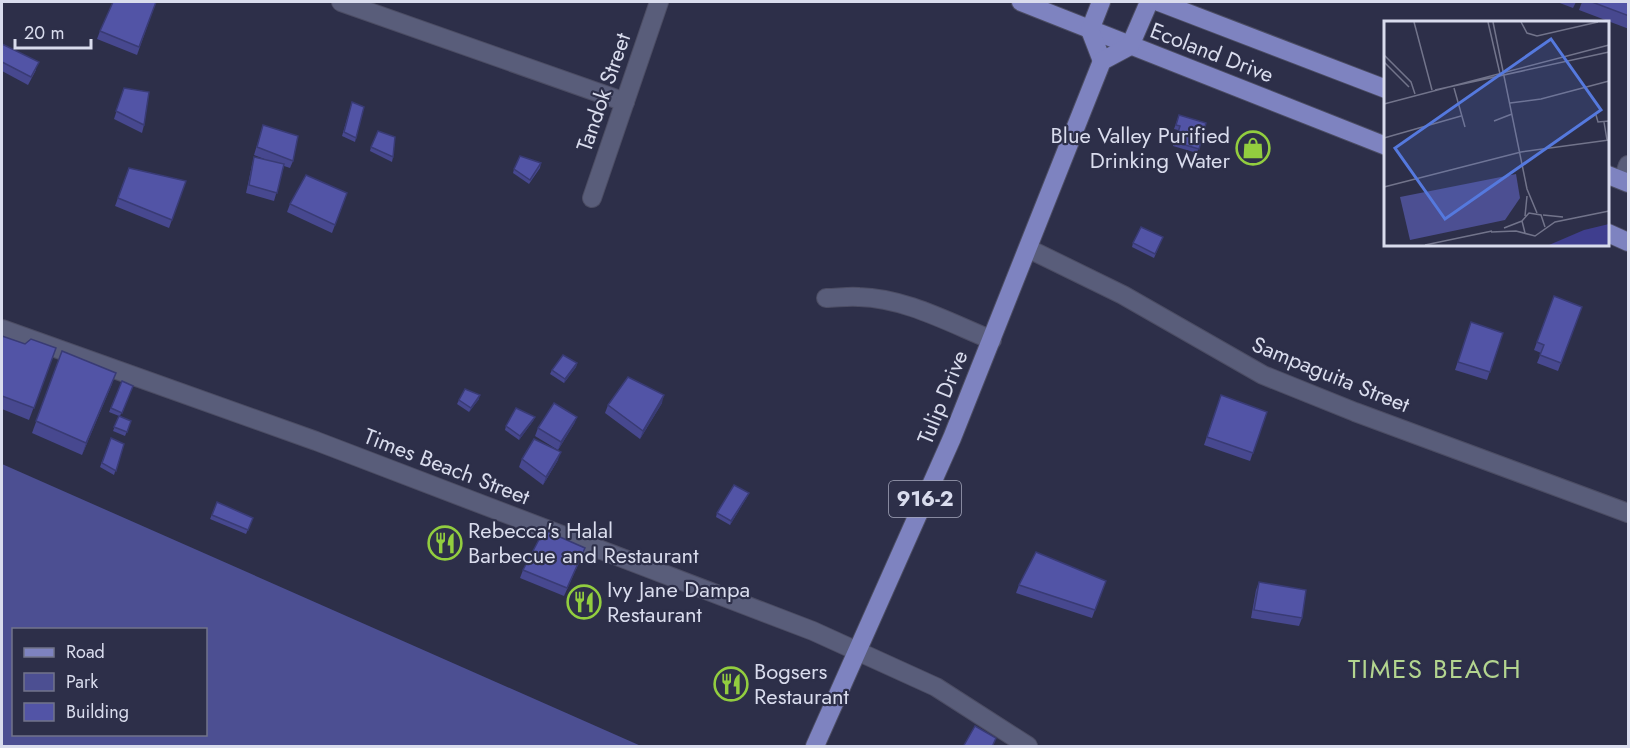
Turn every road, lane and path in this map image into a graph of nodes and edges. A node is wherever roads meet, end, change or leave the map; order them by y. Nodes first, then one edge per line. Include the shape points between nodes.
1 (341, 2) edge
2 (659, 2) edge
3 (1021, 2) edge
4 (1101, 2) edge
5 (1149, 2) edge
6 (1159, 2) edge
7 (1090, 30) junction
8 (1130, 46) junction
9 (1102, 61) junction
10 (1384, 88) edge
11 (624, 102) junction
12 (1384, 145) edge
13 (592, 198) dead end
14 (1609, 233) edge
15 (1629, 242) edge
16 (1029, 249) junction
17 (826, 298) dead end
18 (2, 329) edge
19 (992, 340) junction
20 (1629, 513) edge
21 (859, 650) junction
22 (815, 747) edge
23 (1028, 747) edge

1 - 11 street
2 - 11 street, Tandok Street
3 - 7 main road, Ecoland Drive
4 - 7 main road
5 - 8 main road
6 - 10 main road, Ecoland Drive
7 - 8 main road, Ecoland Drive
7 - 9 main road
8 - 9 main road
8 - 12 main road, Ecoland Drive
9 - 16 main road, Tulip Drive / 916-2
11 - 13 street, Tandok Street
14 - 15 main road
16 - 19 main road, Tulip Drive / 916-2
16 - 20 street, Sampaguita Street via 1124,295 1263,375
17 - 19 street via 884,300
18 - 21 street, Times Beach Street via 316,441
19 - 21 main road, Tulip Drive / 916-2
21 - 22 main road, Tulip Drive / 916-2
21 - 23 street, Times Beach Street via 936,687

